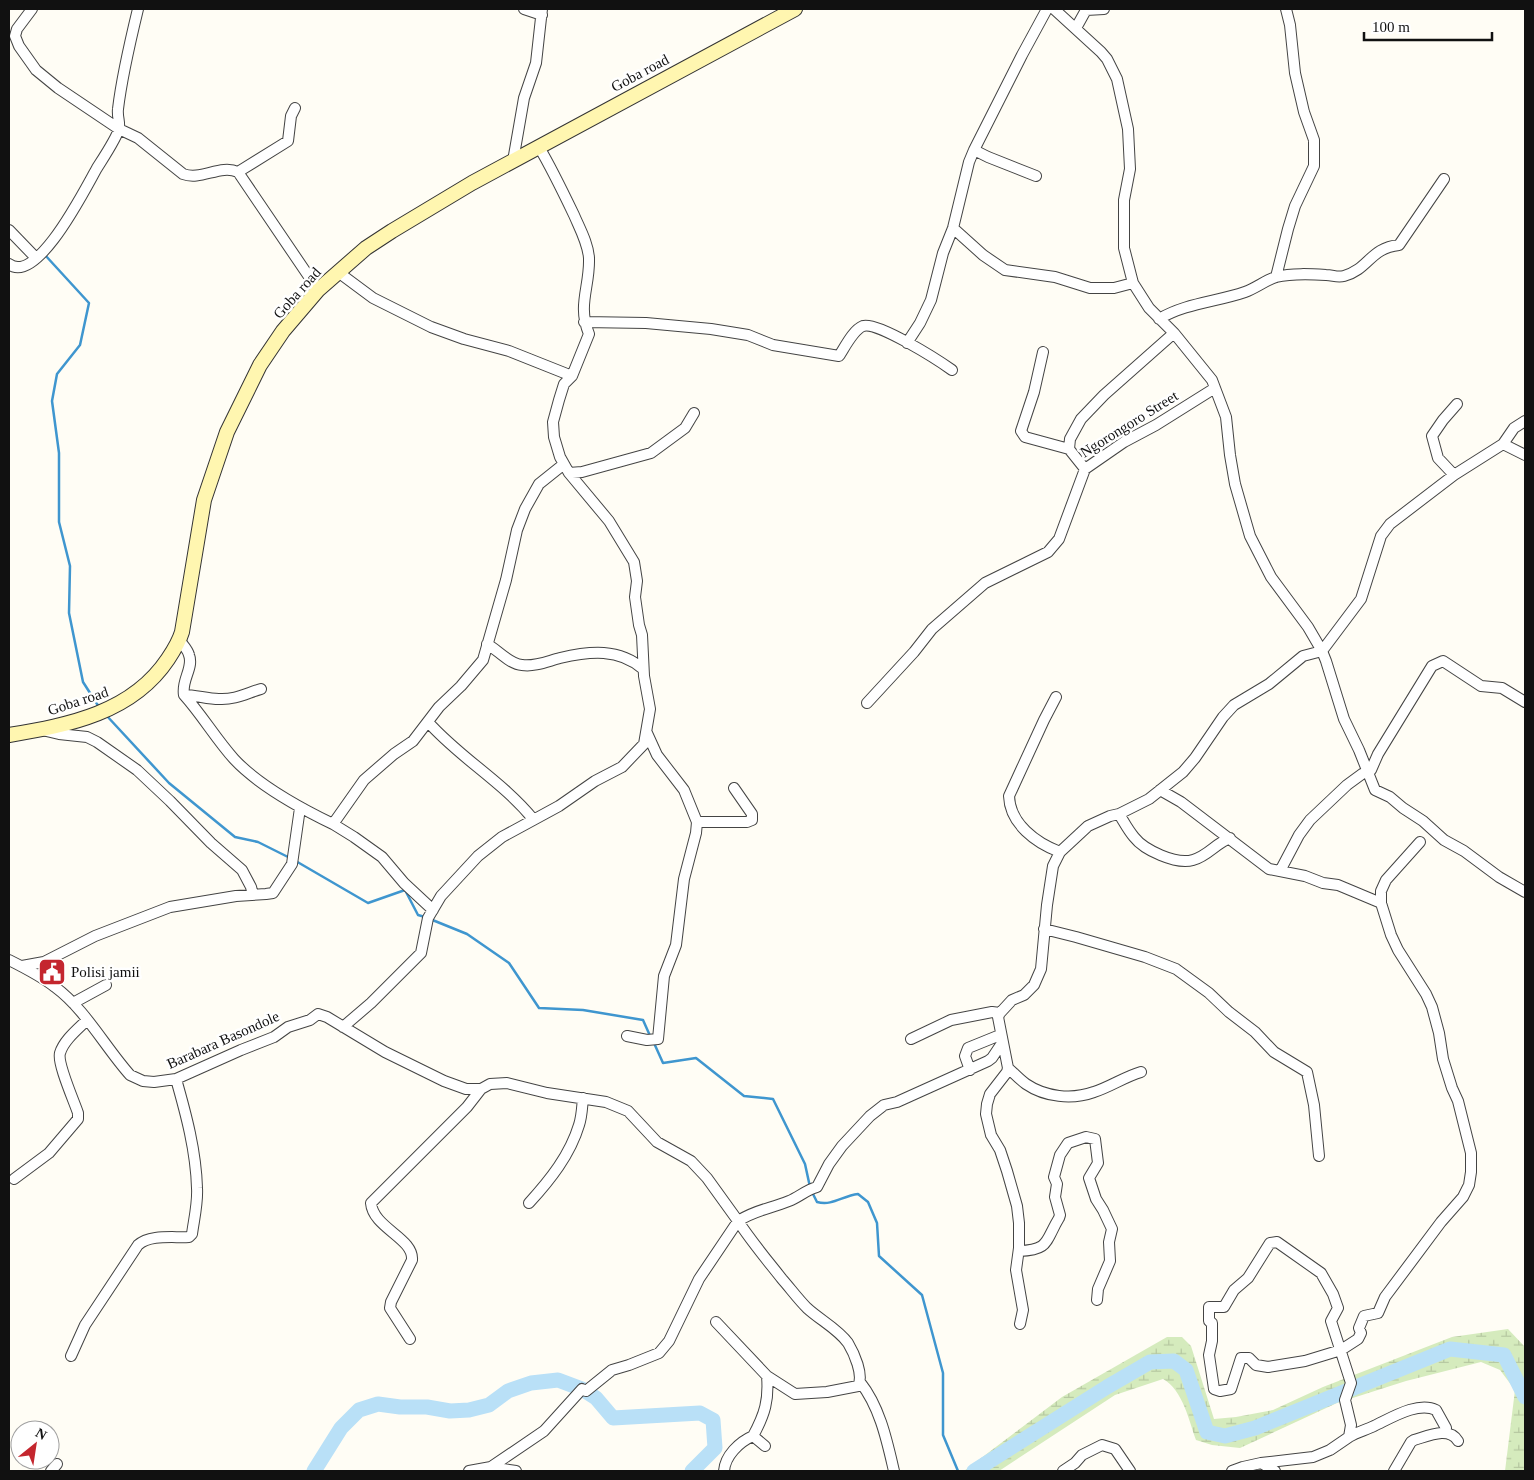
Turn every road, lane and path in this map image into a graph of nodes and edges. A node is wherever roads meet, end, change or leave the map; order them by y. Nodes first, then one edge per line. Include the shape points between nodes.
1 (32, 9) edge
2 (138, 9) edge
3 (524, 9) edge
4 (795, 9) edge
5 (1048, 9) edge
6 (1054, 9) edge
7 (1104, 9) edge
8 (1286, 9) edge
9 (542, 12) edge
10 (1076, 28) junction
11 (295, 108) dead end
12 (119, 129) junction
13 (539, 147) junction
14 (974, 150) junction
15 (513, 161) junction
16 (238, 172) junction
17 (1036, 176) dead end
18 (1444, 179) dead end
19 (953, 228) junction
20 (9, 230) edge
21 (36, 258) junction
22 (9, 264) edge
23 (338, 272) junction
24 (1276, 277) junction
25 (1133, 283) junction
26 (318, 290) junction
27 (1159, 319) junction
28 (584, 322) junction
29 (1174, 333) junction
30 (907, 343) junction
31 (1043, 352) dead end
32 (952, 370) dead end
33 (572, 376) junction
34 (1215, 388) junction
35 (1457, 404) dead end
36 (694, 413) dead end
37 (1525, 421) edge
38 (1503, 444) junction
39 (1069, 449) junction
40 (1525, 455) edge
41 (566, 469) junction
42 (1084, 469) junction
43 (1454, 475) junction
44 (180, 641) junction
45 (487, 644) junction
46 (1322, 651) junction
47 (643, 669) junction
48 (261, 689) dead end
49 (184, 695) junction
50 (1056, 697) dead end
51 (1525, 702) edge
52 (867, 703) dead end
53 (428, 722) junction
54 (41, 730) junction
55 (648, 733) junction
56 (9, 735) edge
57 (1367, 772) junction
58 (734, 788) dead end
59 (1160, 790) junction
60 (300, 808) junction
61 (1119, 814) junction
62 (533, 819) junction
63 (697, 822) junction
64 (333, 824) junction
65 (1230, 838) junction
66 (1420, 842) dead end
67 (1060, 852) junction
68 (1280, 871) junction
69 (1525, 892) edge
70 (253, 895) junction
71 (1381, 903) junction
72 (433, 910) junction
73 (1044, 930) junction
74 (9, 960) edge
75 (22, 966) junction
76 (106, 986) dead end
77 (73, 1003) junction
78 (1000, 1013) junction
79 (87, 1020) junction
80 (343, 1026) junction
81 (627, 1036) dead end
82 (911, 1039) dead end
83 (1001, 1039) junction
84 (1008, 1068) junction
85 (970, 1070) junction
86 (1141, 1072) dead end
87 (176, 1079) junction
88 (481, 1089) junction
89 (583, 1098) junction
90 (1319, 1156) dead end
91 (14, 1179) dead end
92 (529, 1203) dead end
93 (738, 1220) junction
94 (1019, 1251) junction
95 (1097, 1300) dead end
96 (716, 1322) dead end
97 (1020, 1324) dead end
98 (410, 1339) dead end
99 (1341, 1350) junction
100 (71, 1356) dead end
101 (767, 1376) junction
102 (860, 1382) junction
103 (1446, 1432) junction
104 (754, 1436) junction
105 (1349, 1436) junction
106 (1458, 1441) dead end
107 (765, 1446) dead end
108 (1260, 1463) junction
109 (491, 1467) junction
110 (891, 1470) edge
111 (469, 1471) edge
112 (516, 1471) edge
113 (724, 1471) edge
114 (1063, 1471) edge
115 (1130, 1471) edge
116 (1232, 1471) edge
117 (1274, 1471) edge
118 (1394, 1471) edge

1 - 12 street via 15,36 32,64 51,83
2 - 12 street via 118,110
3 - 9 street
4 - 13 main road, Goba road
5 - 14 street
6 - 10 street
7 - 10 street via 1086,10
8 - 24 street via 1297,81 1314,140 1314,166 1295,206
9 - 15 street via 536,64 524,98
10 - 25 street via 1107,59 1122,98 1130,159 1124,200 1124,248
11 - 16 street via 290,119 288,141
12 - 16 street via 138,138 186,175 224,170
12 - 21 street via 64,224 50,245
13 - 15 main road, Goba road
13 - 28 street via 587,245
14 - 17 street
14 - 19 street
15 - 23 main road, Goba road via 392,231
16 - 26 street
18 - 24 street via 1399,245 1380,250 1360,269 1342,277 1310,274
19 - 25 street via 1005,270 1055,277 1090,288 1114,288
19 - 30 street via 931,300
20 - 21 street
21 - 22 street via 21,268
23 - 26 main road, Goba road
23 - 33 street via 372,298 431,327 508,351
24 - 27 street via 1247,291 1194,304
25 - 27 street
26 - 44 main road, Goba road via 283,331 260,365 226,432 204,500
27 - 29 street
28 - 30 street via 710,329 748,335 773,345 839,356 855,332 867,325 880,328
28 - 33 street via 589,334
29 - 34 street
29 - 39 street via 1081,419
30 - 32 street
31 - 39 street via 1021,431 1025,438
33 - 41 street via 564,384 554,422 554,437
34 - 42 street, Ngorongoro Street
34 - 46 street via 1226,417 1235,484 1250,536 1271,577
35 - 43 street via 1432,436 1438,458
36 - 41 street via 684,428 651,453 582,472
37 - 38 street via 1514,428
38 - 40 street
38 - 43 street
39 - 42 street
41 - 45 street via 539,484 525,508 516,530 506,580
41 - 47 street via 609,521 634,562
42 - 52 street, Ngorongoro Street via 1054,547 977,590 932,629
43 - 46 street via 1390,524 1381,536 1361,599
44 - 49 street via 190,656 182,688
44 - 54 main road, Goba road via 159,672 123,702 97,715
45 - 47 street via 522,665 592,653 617,654
45 - 53 street via 483,660
46 - 57 street via 1344,719
46 - 59 street via 1303,656 1268,684 1234,705 1183,772
47 - 55 street via 650,709
48 - 49 street via 219,700
49 - 60 street via 239,764
50 - 67 street via 1009,796 1017,822 1030,835
51 - 57 street via 1502,688 1481,686 1443,661 1432,666
53 - 62 street via 447,742 512,795
53 - 64 street via 413,741 364,780
54 - 56 main road, Goba road
54 - 70 street via 92,740 137,770 242,870
55 - 62 street via 644,744 622,767
55 - 63 street via 657,755 684,790
57 - 68 street via 1310,820
57 - 69 street via 1375,790 1390,797 1444,840
58 - 63 street via 752,814 752,820
59 - 61 street
59 - 65 street
60 - 64 street
60 - 70 street via 292,864 272,892
61 - 65 street via 1134,838 1151,850 1182,861 1193,860
61 - 67 street via 1088,826
62 - 72 street via 478,856 441,896
63 - 81 street via 684,879 676,945 664,976 658,1039
64 - 72 street via 382,857
65 - 68 street via 1269,869
66 - 71 street via 1386,880 1381,891
67 - 73 street via 1053,866
68 - 71 street via 1338,885
70 - 75 street via 170,907 95,936 44,962
71 - 99 street via 1398,950 1432,1007 1443,1059 1458,1101 1471,1172 1463,1197 1385,1297 1378,1313 1364,1316 1358,1339
72 - 80 street via 428,918 422,953 371,1004
73 - 78 street via 1042,962 1034,985
73 - 90 street via 1150,958 1176,969 1209,993 1274,1052 1307,1072
74 - 75 street, Barabara Basondole
75 - 77 street, Barabara Basondole via 57,988
76 - 77 street
77 - 79 street, Barabara Basondole
78 - 82 street via 951,1020
78 - 83 street
79 - 87 street, Barabara Basondole via 130,1075 154,1082
79 - 91 street via 60,1054 78,1119 49,1152
80 - 87 street, Barabara Basondole via 318,1014 274,1037
80 - 88 street via 385,1052 444,1081 466,1089
83 - 84 street
83 - 85 street via 992,1058
83 - 85 street via 968,1048 965,1056
84 - 86 street via 1041,1093 1063,1096 1092,1093
84 - 94 street via 988,1098 986,1114 1017,1206
85 - 93 street via 884,1105 842,1146 817,1188 788,1202 751,1212
87 - 100 street via 191,1140 198,1190 192,1234 189,1237 150,1239 138,1245 85,1326
88 - 89 street via 490,1084 507,1083
88 - 98 street via 371,1203 378,1219 410,1248 413,1255 390,1308
89 - 92 street via 579,1124 559,1167
89 - 93 street via 606,1102 628,1111 657,1142 691,1161
93 - 102 street via 800,1301 848,1343
93 - 109 street via 698,1279 669,1341 659,1353 612,1370 586,1391 582,1389 544,1431
94 - 95 street via 1033,1251 1044,1246 1059,1218 1054,1177 1060,1155 1068,1143 1086,1137 1095,1139 1098,1163 1089,1178 1112,1229 1110,1261 1098,1289
94 - 97 street via 1016,1270 1023,1310
96 - 101 street
99 - 99 street via 1331,1321 1338,1308 1321,1273 1277,1242 1270,1243 1248,1278 1234,1290 1224,1307 1209,1307 1209,1321 1212,1323 1210,1363 1214,1389 1220,1391 1230,1389 1241,1358 1268,1367 1305,1361
99 - 105 street via 1351,1383 1345,1400 1352,1424
101 - 102 street via 801,1395 851,1389
101 - 104 street via 765,1412
102 - 110 street via 872,1399 880,1421
103 - 105 street via 1436,1410 1424,1406 1393,1415
103 - 106 street
103 - 118 street via 1411,1442
104 - 107 street
104 - 113 street via 740,1444 725,1463
105 - 108 street via 1330,1450 1313,1457
108 - 116 street
108 - 117 street
109 - 111 street
109 - 112 street
114 - 115 street via 1102,1446 1115,1449

